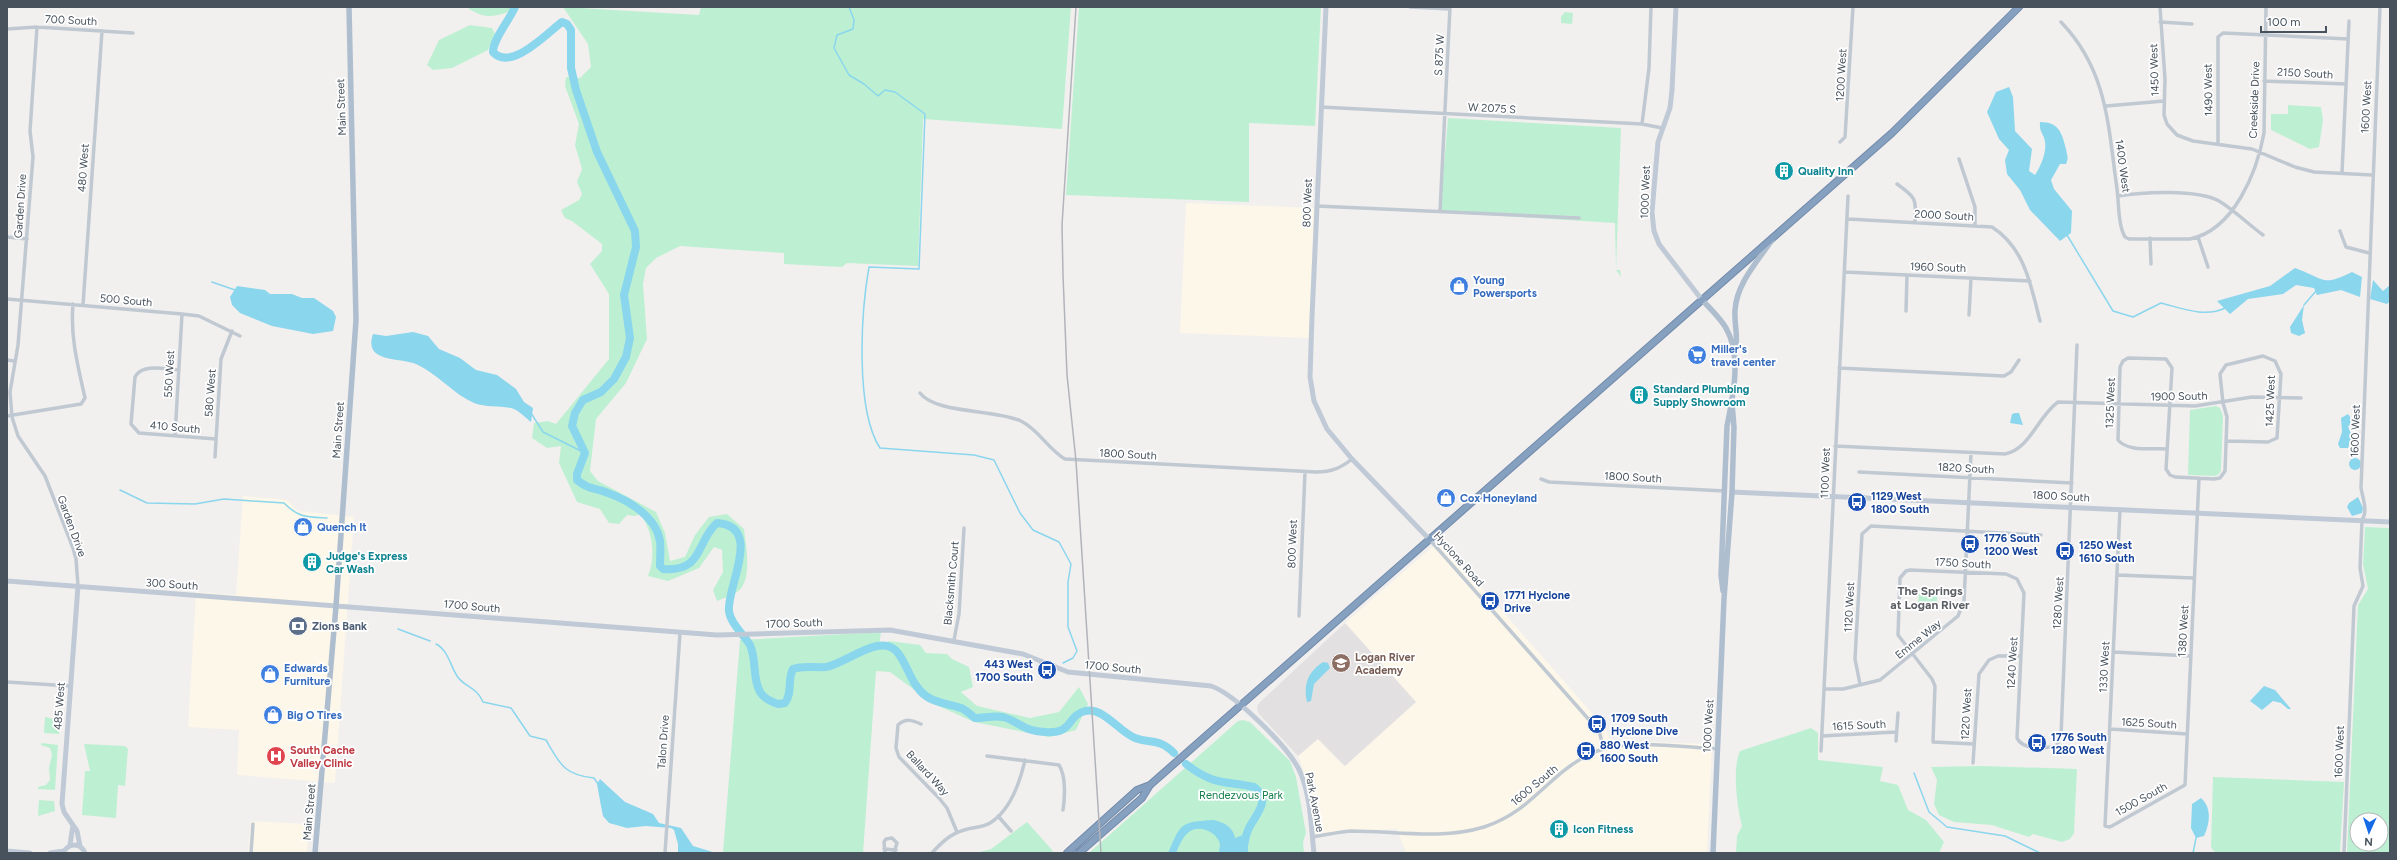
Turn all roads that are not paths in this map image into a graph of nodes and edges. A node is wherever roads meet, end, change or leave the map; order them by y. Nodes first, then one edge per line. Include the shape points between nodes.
1 (349, 7) edge
2 (1326, 7) edge
3 (1410, 7) edge
4 (1651, 7) edge
5 (1676, 7) edge
6 (1853, 7) edge
7 (2019, 7) edge
8 (2160, 7) edge
9 (2266, 7) edge
10 (2380, 7) edge
11 (1450, 8) edge
12 (2349, 21) dead end
13 (2061, 22) dead end
14 (2160, 22) junction
15 (2192, 24) dead end
16 (37, 28) junction
17 (7, 29) edge
18 (102, 31) junction
19 (133, 34) dead end
20 (2265, 35) junction
21 (2348, 39) junction
22 (2264, 81) junction
23 (2346, 84) junction
24 (2164, 101) junction
25 (2106, 106) junction
26 (1321, 107) junction
27 (1445, 114) junction
28 (1642, 124) junction
29 (1662, 128) junction
30 (1840, 142) dead end
31 (2218, 143) junction
32 (2260, 151) junction
33 (1959, 159) dead end
34 (2342, 172) junction
35 (2372, 175) junction
36 (1897, 184) dead end
37 (1848, 196) dead end
38 (2118, 196) junction
39 (1317, 206) junction
40 (1440, 212) junction
41 (2232, 212) junction
42 (1579, 218) dead end
43 (1848, 219) junction
44 (1915, 223) junction
45 (1975, 226) junction
46 (2340, 231) dead end
47 (2263, 236) dead end
48 (7, 237) edge
49 (2198, 237) junction
50 (1774, 238) junction
51 (2150, 238) junction
52 (27, 239) junction
53 (2369, 253) junction
54 (2151, 264) dead end
55 (2208, 267) dead end
56 (1845, 272) junction
57 (1907, 275) junction
58 (1971, 278) junction
59 (2030, 281) junction
60 (7, 299) edge
61 (20, 300) junction
62 (1702, 300) junction
63 (73, 304) junction
64 (83, 305) junction
65 (1906, 311) dead end
66 (182, 314) junction
67 (1969, 315) dead end
68 (2040, 321) dead end
69 (232, 331) junction
70 (240, 336) dead end
71 (2077, 345) dead end
72 (1734, 355) junction
73 (7, 360) edge
74 (2019, 360) dead end
75 (14, 361) junction
76 (1839, 368) junction
77 (178, 370) junction
78 (920, 393) dead end
79 (2280, 397) junction
80 (2301, 398) dead end
81 (1314, 400) joint
82 (1732, 402) junction
83 (2075, 402) junction
84 (2223, 403) junction
85 (2119, 404) junction
86 (2170, 406) junction
87 (7, 416) edge
88 (12, 417) junction
89 (1729, 418) junction
90 (175, 436) junction
91 (216, 439) junction
92 (2226, 441) junction
93 (1835, 446) junction
94 (2167, 449) junction
95 (1971, 453) junction
96 (215, 457) dead end
97 (1352, 459) junction
98 (1305, 472) junction
99 (1859, 472) dead end
100 (1970, 477) junction
101 (2199, 478) junction
102 (1541, 479) dead end
103 (2072, 483) junction
104 (1725, 491) junction
105 (1732, 492) junction
106 (1833, 496) junction
107 (1969, 502) junction
108 (2072, 507) junction
109 (2120, 509) junction
110 (2197, 512) junction
111 (2362, 520) junction
112 (2390, 522) edge
113 (964, 528) dead end
114 (1967, 531) junction
115 (2041, 535) dead end
116 (1430, 540) junction
117 (1965, 572) junction
118 (2117, 576) junction
119 (2194, 578) junction
120 (7, 581) edge
121 (1726, 583) junction
122 (2021, 583) joint
123 (78, 586) junction
124 (1724, 599) junction
125 (336, 606) junction
126 (1299, 616) dead end
127 (680, 633) junction
128 (954, 640) junction
129 (2113, 652) junction
130 (1912, 655) junction
131 (2021, 656) junction
132 (2191, 656) junction
133 (7, 682) edge
134 (1860, 684) junction
135 (71, 686) junction
136 (1824, 688) junction
137 (1241, 705) junction
138 (1898, 714) dead end
139 (921, 724) dead end
140 (2110, 729) junction
141 (1896, 732) junction
142 (2187, 734) junction
143 (1822, 736) junction
144 (1896, 741) dead end
145 (2020, 743) joint
146 (1974, 744) junction
147 (1604, 748) junction
148 (1717, 749) junction
149 (1821, 751) dead end
150 (987, 756) dead end
151 (1025, 760) junction
152 (1972, 763) dead end
153 (1150, 785) junction
154 (2185, 785) joint
155 (1063, 810) dead end
156 (998, 816) junction
157 (73, 824) junction
158 (253, 824) dead end
159 (2105, 826) joint
160 (1012, 831) dead end
161 (957, 832) junction
162 (1312, 837) junction
163 (70, 845) junction
164 (80, 846) junction
165 (7, 851) edge
166 (885, 851) edge
167 (64, 852) edge
168 (895, 852) edge
169 (30, 853) edge
170 (50, 853) edge
171 (85, 853) edge
172 (251, 853) edge
173 (315, 853) edge
174 (665, 853) edge
175 (932, 853) edge
176 (1067, 853) edge
177 (1079, 853) edge
178 (1314, 853) edge
179 (1713, 853) edge
180 (2344, 853) edge

1 - 125 main road, Main Street via 356,320
2 - 26 street, 800 West
3 - 11 street
4 - 28 street
5 - 29 street, 1000 West via 1670,108
6 - 30 street, 1200 West via 1846,130 1845,137
7 - 50 highway via 1918,109
8 - 14 street, 1450 West
9 - 20 street, Creekside Drive
10 - 35 street, 1600 West
11 - 27 street, S 875 W
12 - 21 street
13 - 25 street, 1400 West via 2089,57
14 - 15 street
14 - 24 street, 1450 West
16 - 17 street, 700 South
16 - 18 street, 700 South
16 - 52 street, Garden Drive via 30,131 33,157
18 - 19 street, 700 South
18 - 64 street, 480 West
20 - 21 street
20 - 22 street, Creekside Drive
20 - 31 street, 1490 West via 2218,36
21 - 23 street
22 - 23 street, 2150 South
22 - 32 street, Creekside Drive via 2264,134
23 - 34 street
24 - 25 street
24 - 31 street, 1450 West via 2164,115 2171,130 2183,139
25 - 38 street, 1400 West
26 - 27 street, W 2075 S
26 - 39 street, 800 West
27 - 28 street, W 2075 S
27 - 40 street, S 875 W
28 - 29 street, W 2075 S
29 - 62 street, 1000 West via 1656,154 1652,212 1654,231 1667,257
31 - 32 street
32 - 34 street via 2295,167 2314,172
32 - 41 street, Creekside Drive via 2243,194
33 - 45 street via 1975,207
34 - 35 street
35 - 53 street, 1600 West
36 - 44 street via 1913,195 1916,201
37 - 43 street, 1100 West
38 - 41 street via 2146,192 2208,197
38 - 51 street, 1400 West via 2125,237
39 - 40 street
39 - 81 street, 800 West via 1310,377
40 - 42 street
41 - 47 street
41 - 49 street, Creekside Drive via 2213,229
43 - 44 street, 2000 South
43 - 56 street, 1100 West
44 - 45 street, 2000 South
45 - 59 street, 2000 South via 1992,227 1999,231 2024,261
46 - 53 street via 2346,247
48 - 52 street
49 - 51 street
49 - 55 street
50 - 62 highway
50 - 72 main road via 1743,282 1737,298 1735,323 1738,338
51 - 54 street
52 - 61 street, Garden Drive
53 - 111 street, 1600 West via 2361,488 2365,516
56 - 57 street, 1960 South
56 - 76 street, 1100 West
57 - 58 street, 1960 South
57 - 65 street
58 - 59 street, 1960 South
58 - 67 street
59 - 68 street
60 - 61 street, 500 South
61 - 63 street, 500 South
61 - 75 street, Garden Drive via 18,345
62 - 72 main road, 1000 West via 1726,329
62 - 116 highway
63 - 64 street, 500 South
63 - 88 street via 71,327 85,398 81,404
64 - 66 street, 500 South
66 - 69 street, 500 South via 200,316
66 - 77 street, 550 West
69 - 70 street, 500 South
69 - 91 street, 580 West via 221,359
71 - 83 street, 1280 West
72 - 82 main road, 1000 West
73 - 75 street
74 - 76 street via 2011,372 2004,376
75 - 88 street, Garden Drive via 10,392
76 - 93 street, 1100 West
77 - 90 street, 550 West
77 - 90 street, 410 South via 143,368 138,372 135,377 131,424 139,433
78 - 98 street, 1800 South via 938,405 975,410 1022,422 1065,459
79 - 80 street, 1900 South
79 - 84 street, 1900 South via 2252,397
79 - 84 street, 1425 West via 2281,374 2275,361 2263,356 2226,365 2222,369 2220,374
79 - 92 street, 1425 West via 2277,438 2273,441
81 - 97 street, Hyclone Road via 1327,428
82 - 89 main road, 1000 West
82 - 105 main road, 1000 West
83 - 85 street, 1900 South
83 - 95 street, 1900 South via 2058,402 2049,408 2020,449 2014,452
83 - 103 street, 1280 West
84 - 86 street, 1900 South
84 - 92 street
85 - 86 street, 1900 South
85 - 86 street, 1325 West via 2120,367 2123,361 2128,358 2166,359 2172,368
85 - 94 street, 1325 West via 2118,440 2122,445
86 - 94 street
87 - 88 street
88 - 123 street, Garden Drive via 18,436 45,476 73,548 78,570
89 - 104 main road, 1000 West
89 - 105 main road via 1732,433
90 - 91 street, 410 South
91 - 96 street, 580 West
92 - 101 street via 2224,471 2220,478
93 - 95 street
93 - 106 street, 1100 West
94 - 101 street via 2166,469 2170,475
95 - 100 street
97 - 98 street, 1800 South via 1342,467 1329,472
97 - 116 street, Hyclone Road
98 - 126 street, 800 West
99 - 100 street, 1820 South
100 - 103 street, 1820 South
100 - 107 street
101 - 110 street, 1380 West
102 - 104 street, 1800 South via 1549,482
103 - 108 street, 1280 West
104 - 121 main road via 1729,496
104 - 124 main road, 1000 West via 1721,575
105 - 106 street, 1800 South
105 - 121 main road, 1000 West
106 - 107 street, 1800 South
106 - 136 street, 1100 West
107 - 108 street, 1800 South
107 - 114 street, Emme Way
108 - 109 street, 1800 South
108 - 145 street, 1280 West via 2060,742 2053,747 2026,746
109 - 110 street, 1800 South
109 - 118 street, 1330 West
110 - 111 street, 1800 South
110 - 119 street, 1380 West
111 - 112 street, 1800 South
111 - 180 street, 1600 West via 2360,568 2363,586 2354,606
113 - 128 street, Blacksmith Court via 959,614
114 - 115 street
114 - 117 street, Emme Way
114 - 134 street, 1120 West via 1871,526 1864,531 1855,659
116 - 137 highway
116 - 147 street, Hyclone Road via 1599,731
117 - 122 street, 1750 South via 2006,574
117 - 130 street, Emme Way via 1964,601 1958,616
117 - 130 street, 1750 South via 1910,570 1902,574 1898,636
118 - 119 street
118 - 129 street, 1330 West
119 - 132 street, 1380 West
120 - 123 street, 300 South
121 - 124 main road, 1000 West
122 - 131 street, 1240 West via 2024,593
123 - 125 street, 300 South
123 - 135 street, 485 West
124 - 148 main road, 1000 West
125 - 127 street, 1700 South
125 - 173 main road, Main Street
127 - 128 street, 1700 South via 717,635 890,630
127 - 174 street, Talon Drive
128 - 137 street, 1700 South via 1023,654 1068,672 1211,686
129 - 132 street
129 - 140 street, 1330 West
130 - 134 street, Emme Way via 1884,678
130 - 146 street via 1935,686 1933,742
131 - 145 street, 1240 West via 2017,738
131 - 146 street, 1220 West via 1998,656 1982,667 1977,677
132 - 142 street, 1380 West
133 - 135 street
134 - 136 street, Emme Way via 1838,689
135 - 157 street, 485 West via 62,804 64,812
136 - 143 street, 1100 West
137 - 153 highway
137 - 162 street, Park Avenue via 1295,761 1303,782
138 - 141 street
139 - 161 street, Ballard Way via 911,720 898,725 897,753 903,763 947,808
140 - 142 street, 1625 South
140 - 159 street, 1330 West
141 - 143 street, 1615 South
141 - 144 street
142 - 154 street, 1380 West
143 - 149 street, 1100 West
146 - 152 street, 1220 West
147 - 148 street, 1600 South via 1628,746
147 - 162 street, 1600 South via 1574,764 1507,818 1484,826 1450,833 1349,831
148 - 179 main road, 1000 West
150 - 151 street
151 - 155 street via 1059,765 1062,770 1065,800
151 - 156 street via 1021,780
153 - 176 highway via 1137,790
153 - 177 highway via 1142,798
154 - 159 street, 1500 South via 2110,827
156 - 160 street
156 - 161 street via 990,823
157 - 163 street
157 - 164 street, 485 West
158 - 172 street
161 - 175 street via 946,838
162 - 178 street, Park Avenue
163 - 164 street
163 - 167 street
164 - 171 street, 485 West
165 - 169 street
166 - 168 street
166 - 168 street via 886,839 892,838 898,843
167 - 170 street

